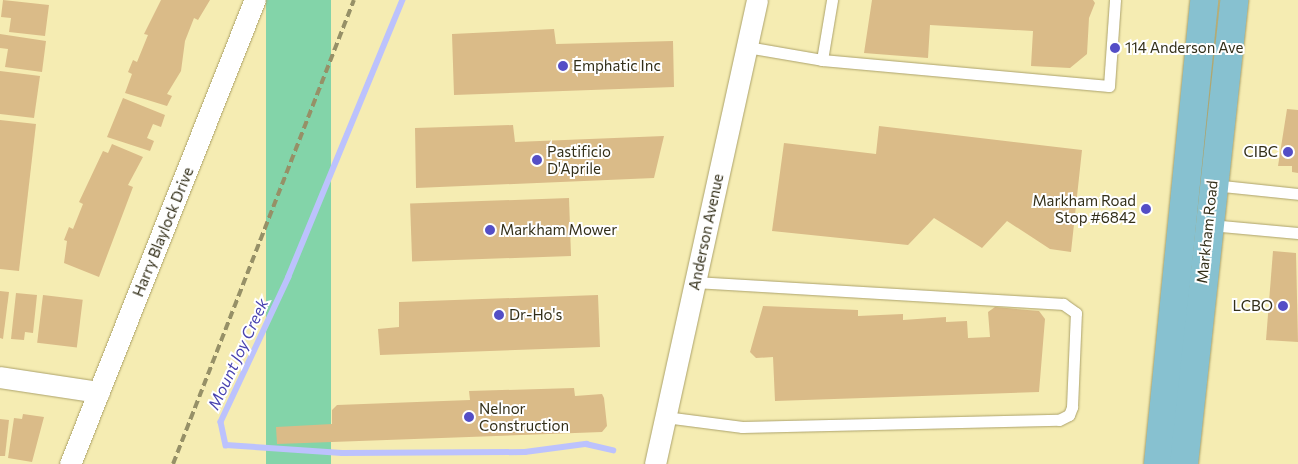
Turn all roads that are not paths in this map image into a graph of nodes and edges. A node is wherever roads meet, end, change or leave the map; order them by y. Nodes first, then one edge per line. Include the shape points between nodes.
1 (255, 0) edge
2 (757, 0) edge
3 (832, 0) edge
4 (1115, 0) edge
5 (1204, 0) edge
6 (1234, 0) edge
7 (747, 47) junction
8 (822, 60) junction
9 (1212, 185) junction
10 (1298, 194) edge
11 (1208, 224) junction
12 (1298, 233) edge
13 (696, 282) junction
14 (0, 377) edge
15 (99, 392) junction
16 (666, 417) junction
17 (70, 464) edge
18 (655, 464) edge
19 (1158, 464) edge
20 (1184, 464) edge

1 - 15 street, Harry Blaylock Drive
2 - 7 street, Anderson Avenue
3 - 8 lane
4 - 8 lane via 1109,86
5 - 19 main road, Markham Road
6 - 9 main road, Markham Road
7 - 8 lane
7 - 13 street, Anderson Avenue
9 - 10 lane
9 - 11 main road, Markham Road
11 - 12 lane
11 - 20 main road, Markham Road
13 - 16 street, Anderson Avenue
13 - 16 lane via 1063,304 1076,313 1072,406 1069,415 1059,420 742,428
14 - 15 street
15 - 17 street, Harry Blaylock Drive
16 - 18 street, Anderson Avenue

